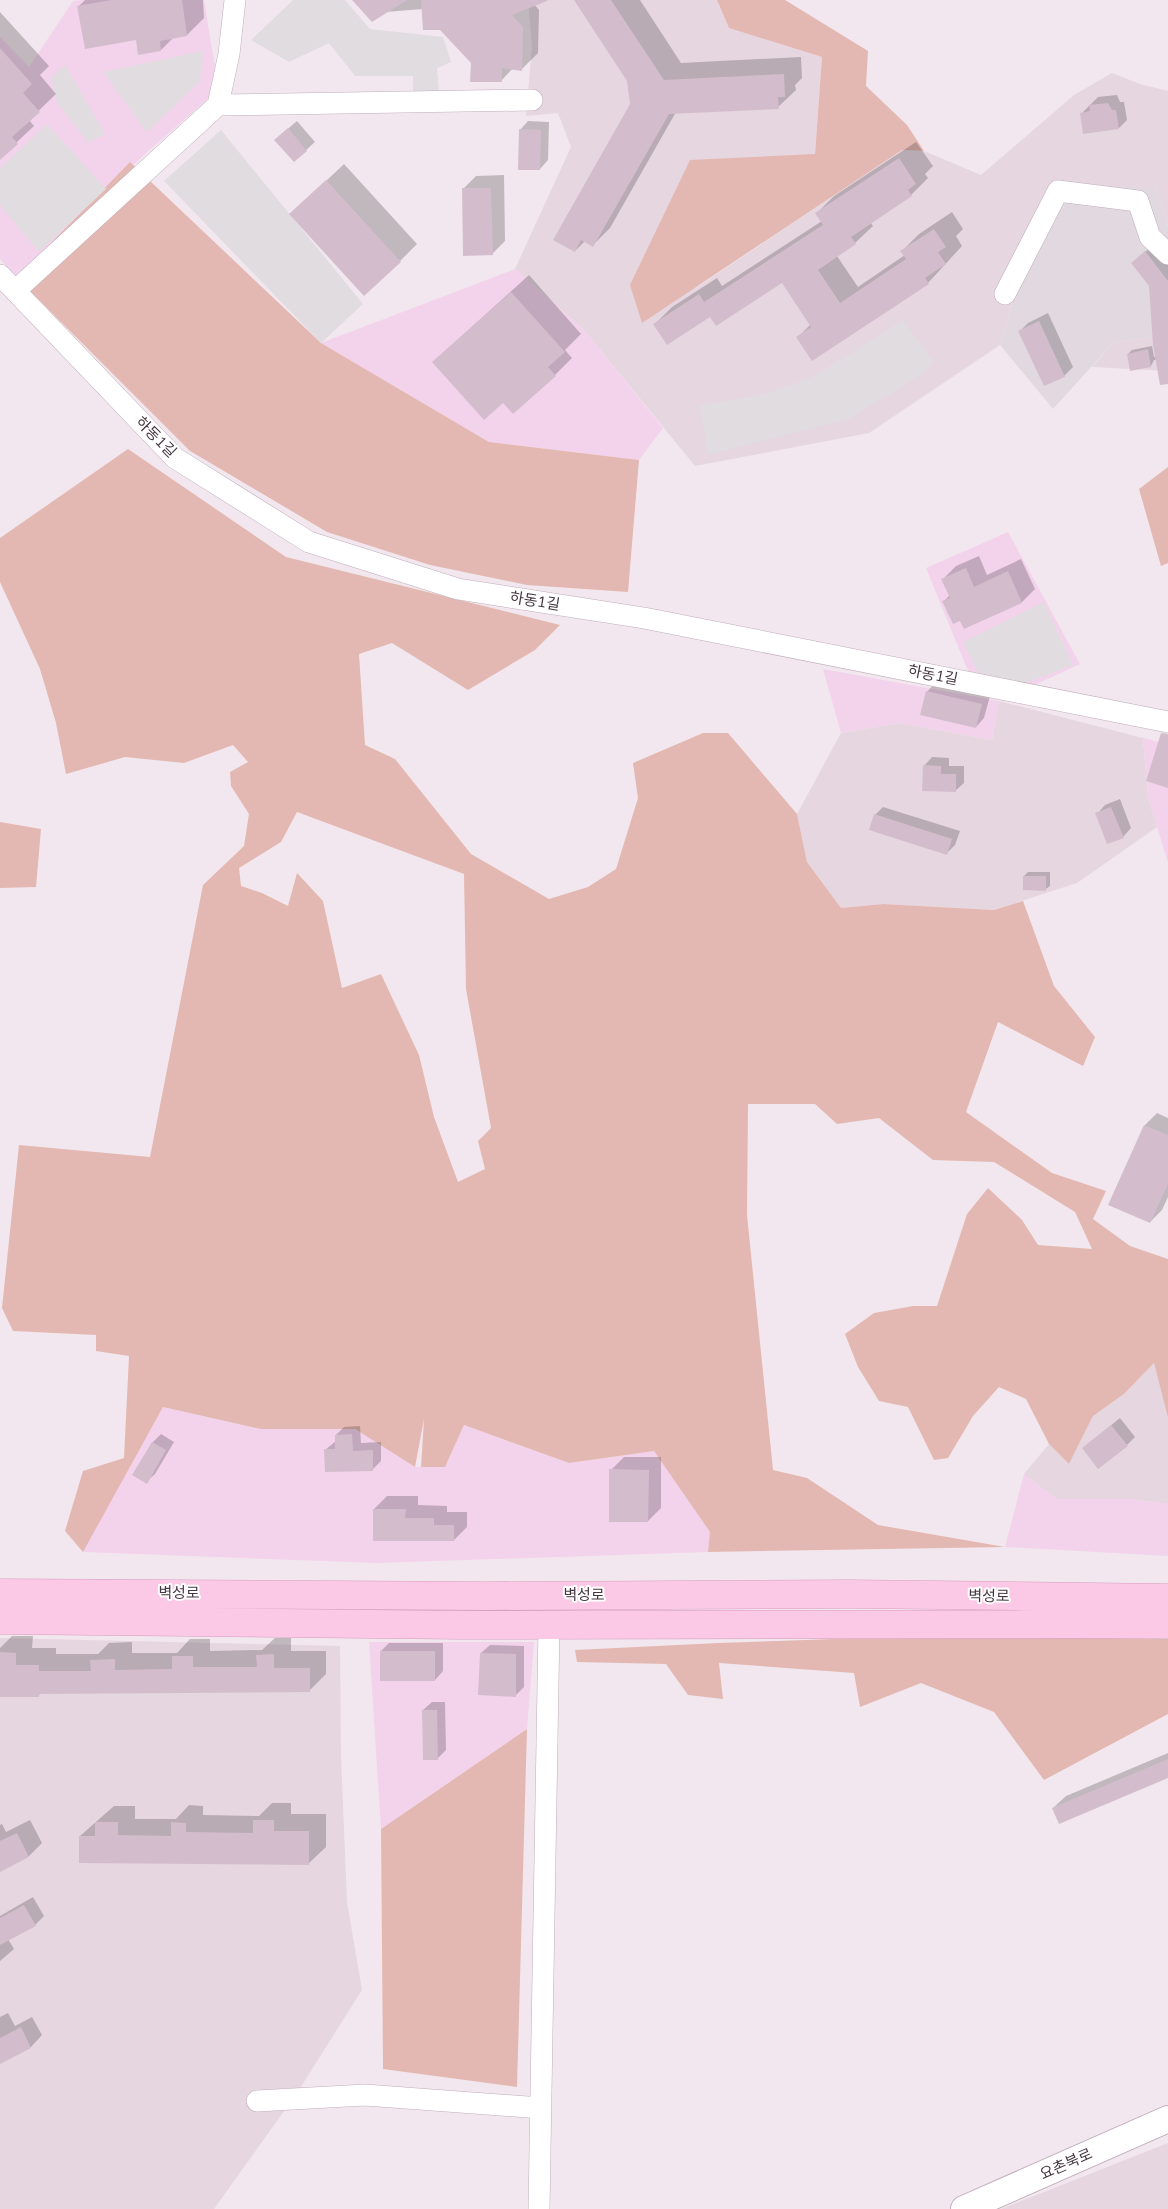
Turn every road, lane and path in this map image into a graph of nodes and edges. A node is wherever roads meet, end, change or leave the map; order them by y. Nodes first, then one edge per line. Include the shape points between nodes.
1 (235, 0) edge
2 (532, 100) dead end
3 (218, 105) junction
4 (1168, 254) edge
5 (0, 275) edge
6 (16, 291) junction
7 (1005, 294) dead end
8 (1168, 722) edge
9 (0, 1593) edge
10 (1168, 1598) edge
11 (0, 1620) edge
12 (1168, 1624) edge
13 (549, 1625) junction
14 (257, 2101) dead end
15 (540, 2108) junction
16 (1168, 2118) edge
17 (539, 2209) edge
18 (964, 2209) edge

1 - 3 street via 229,54
2 - 3 street
3 - 6 street
4 - 7 street via 1150,237 1138,201 1058,191
5 - 6 street, 하동1길
6 - 8 street, 하동1길 via 175,458 309,542 458,589 644,618
9 - 10 main road, 벽성로 via 850,1594
11 - 13 main road, 벽성로
12 - 13 main road, 벽성로
13 - 15 street
14 - 15 street via 365,2095
15 - 17 street
16 - 18 street, 요촌북로

